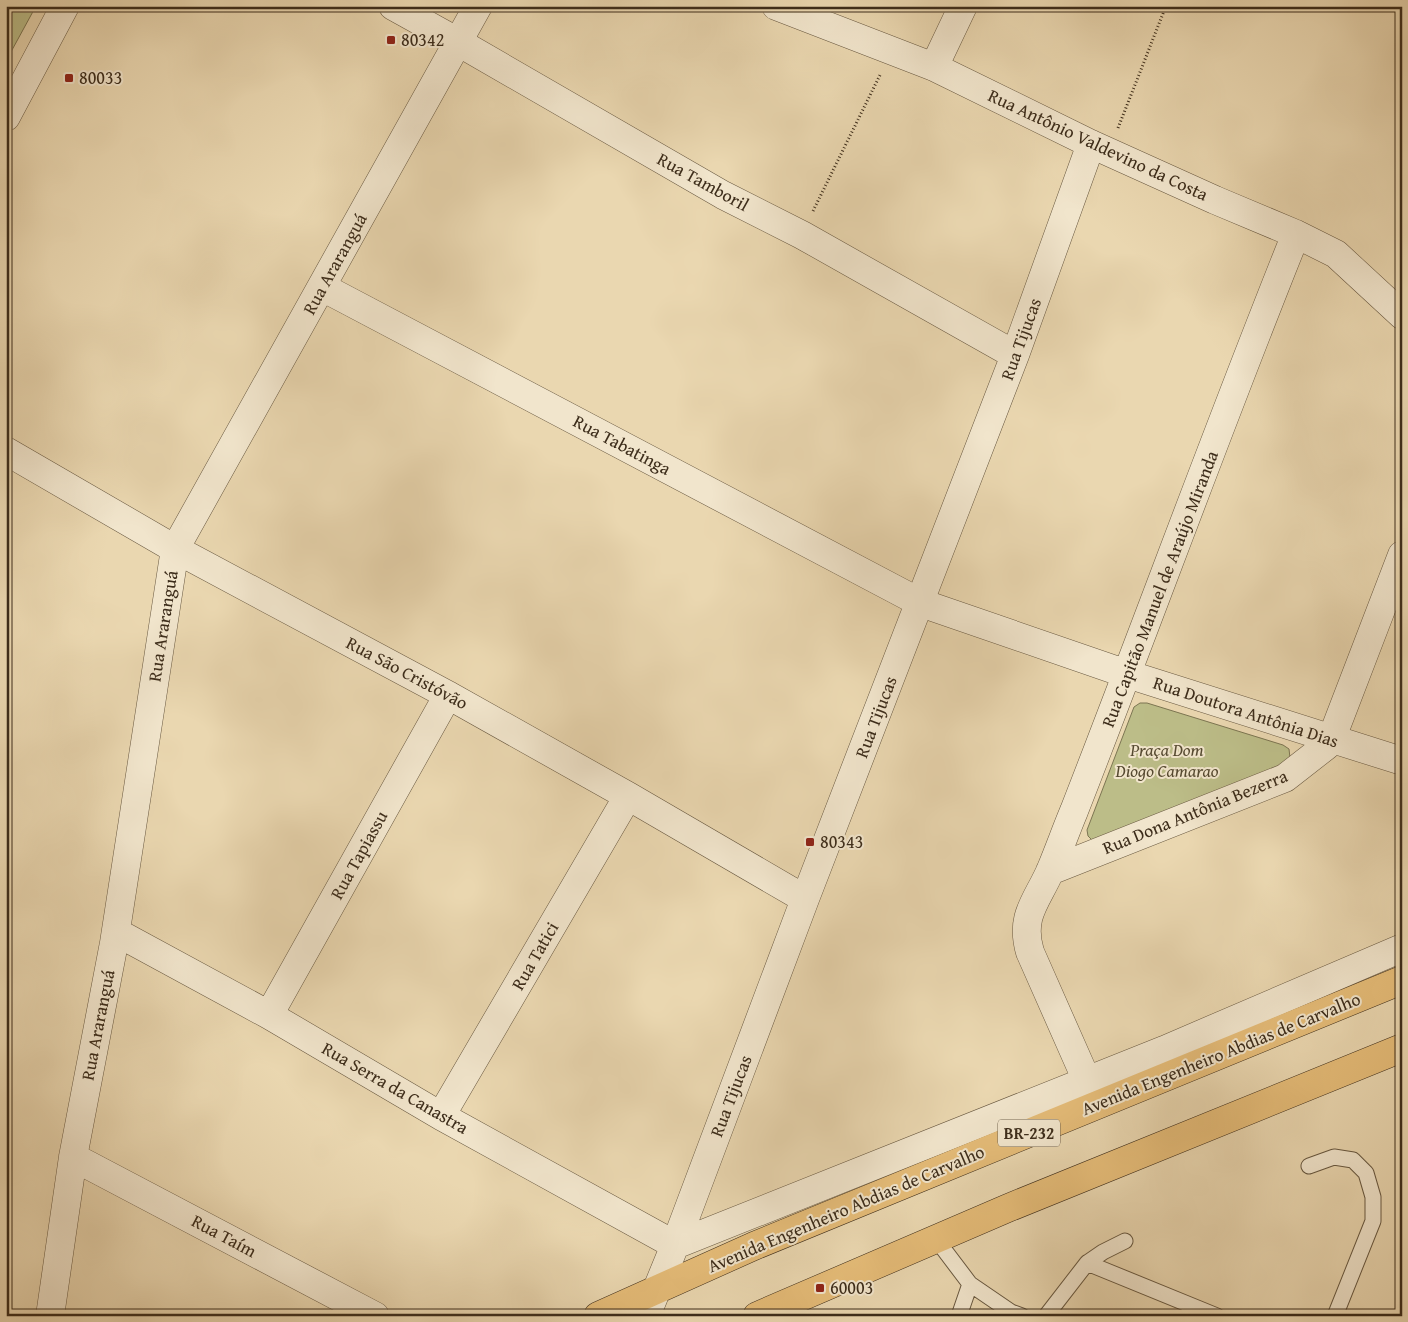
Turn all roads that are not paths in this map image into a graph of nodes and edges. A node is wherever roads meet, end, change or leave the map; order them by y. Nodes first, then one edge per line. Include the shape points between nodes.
1 (65, 6) edge
2 (393, 6) edge
3 (478, 6) edge
4 (776, 6) edge
5 (963, 6) edge
6 (458, 42) junction
7 (934, 67) junction
8 (6, 118) edge
9 (1100, 148) junction
10 (1296, 234) junction
11 (322, 287) junction
12 (1402, 315) edge
13 (1015, 355) junction
14 (6, 451) edge
15 (175, 548) junction
16 (1402, 555) edge
17 (921, 604) junction
18 (1128, 674) junction
19 (448, 695) junction
20 (1331, 740) junction
21 (1402, 761) edge
22 (628, 796) junction
23 (1050, 871) junction
24 (805, 899) junction
25 (116, 932) junction
26 (1402, 948) edge
27 (1402, 980) edge
28 (269, 1014) junction
29 (1402, 1048) edge
30 (1087, 1081) junction
31 (442, 1116) junction
32 (73, 1157) junction
33 (1309, 1166) dead end
34 (936, 1240) junction
35 (1125, 1241) dead end
36 (675, 1245) junction
37 (1087, 1263) junction
38 (970, 1284) junction
39 (657, 1289) junction
40 (50, 1316) edge
41 (375, 1316) edge
42 (598, 1316) edge
43 (646, 1316) edge
44 (758, 1316) edge
45 (959, 1316) edge
46 (1022, 1316) edge
47 (1046, 1316) edge
48 (1217, 1316) edge
49 (1335, 1316) edge

1 - 8 street
2 - 6 street, Rua Tamboril
3 - 6 street, Rua Araranguá
4 - 7 street, Rua Antônio Valdevino da Costa
5 - 7 street
6 - 11 street, Rua Araranguá
6 - 13 street, Rua Tamboril via 723,195 802,235
7 - 9 street, Rua Antônio Valdevino da Costa
9 - 10 street, Rua Antônio Valdevino da Costa
9 - 13 street, Rua Tijucas
10 - 12 street, Rua Antônio Valdevino da Costa via 1336,254
10 - 18 street, Rua Capitão Manuel de Araújo Miranda
11 - 15 street, Rua Araranguá
11 - 17 street, Rua Tabatinga
13 - 17 street, Rua Tijucas
14 - 15 street, Rua São Cristóvão
15 - 19 street, Rua São Cristóvão
15 - 25 street, Rua Araranguá
16 - 20 street
17 - 18 street, Rua Doutora Antônia Dias
17 - 24 street, Rua Tijucas
18 - 20 street, Rua Doutora Antônia Dias
18 - 23 street, Rua Capitão Manuel de Araújo Miranda
19 - 22 street, Rua São Cristóvão
19 - 28 street, Rua Tapiassu
20 - 21 street, Rua Doutora Antônia Dias
20 - 23 street, Rua Dona Antônia Bezerra via 1285,778
22 - 24 street, Rua São Cristóvão
22 - 31 street, Rua Tatici
23 - 30 street, Rua Capitão Manuel de Araújo Miranda via 1032,904 1027,941
24 - 36 street, Rua Tijucas
25 - 28 street, Rua Serra da Canastra
25 - 32 street, Rua Araranguá
26 - 30 street
27 - 39 highway, Avenida Engenheiro Abdias de Carvalho / BR-232 via 754,1246
28 - 31 street, Rua Serra da Canastra
29 - 34 highway
30 - 36 street
31 - 36 street, Rua Serra da Canastra
32 - 40 street, Rua Araranguá
32 - 41 street, Rua Taím
33 - 49 lane via 1334,1157 1353,1160 1366,1173 1372,1197 1372,1221
34 - 38 lane
34 - 44 highway
35 - 37 lane
36 - 39 street, Rua Tijucas
37 - 47 lane
37 - 48 lane
38 - 45 lane
38 - 46 lane
39 - 42 highway, Avenida Engenheiro Abdias de Carvalho / BR-232
39 - 43 street, Rua Tijucas

